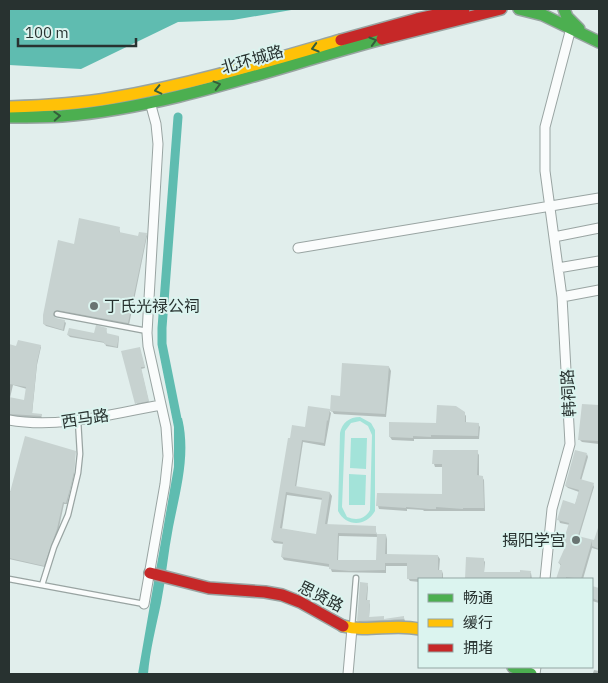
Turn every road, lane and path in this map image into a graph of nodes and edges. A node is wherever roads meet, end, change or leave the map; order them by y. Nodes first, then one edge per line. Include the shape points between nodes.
1 (464, 9) edge
2 (501, 9) edge
3 (519, 9) edge
4 (564, 9) edge
5 (571, 28) junction
6 (588, 37) junction
7 (599, 42) edge
8 (150, 102) junction
9 (9, 107) edge
10 (9, 116) edge
11 (599, 198) edge
12 (550, 205) junction
13 (599, 228) edge
14 (554, 237) junction
15 (298, 248) dead end
16 (599, 261) edge
17 (558, 268) junction
18 (599, 290) edge
19 (562, 297) junction
20 (57, 314) dead end
21 (147, 332) junction
22 (161, 405) junction
23 (9, 420) edge
24 (78, 420) junction
25 (152, 574) junction
26 (356, 578) dead end
27 (544, 578) edge
28 (9, 579) edge
29 (42, 585) junction
30 (144, 604) joint
31 (352, 628) junction
32 (418, 629) edge
33 (516, 668) edge
34 (348, 674) edge
35 (531, 674) edge

1 -> 9 main road, 北环城路 via 156,91 68,105
8 -> 2 main road, 北环城路 via 404,32
3 - 5 main road via 543,15
4 - 6 main road via 568,20
5 - 6 main road
5 - 12 street, 韩祠路 via 545,127 545,171
6 - 7 main road
10 -> 8 main road, 北环城路 via 60,116
8 - 21 street via 158,144
11 - 12 street
12 - 14 street, 韩祠路
12 - 15 street
13 - 14 street
14 - 17 street, 韩祠路
16 - 17 street
17 - 19 street, 韩祠路
18 - 19 street
19 - 27 street, 韩祠路 via 570,444 552,509
20 - 21 lane
21 - 22 street
22 - 24 street, 西马路
22 - 25 street via 168,456
23 - 24 street, 西马路 via 43,424
24 - 29 lane via 78,473 68,515
25 - 30 street
25 - 31 main road, 思贤路 via 206,587 282,595 332,622
26 - 31 lane
28 - 29 lane
29 - 30 lane
31 - 32 main road, 思贤路 via 397,626
31 - 34 street
33 - 35 main road

